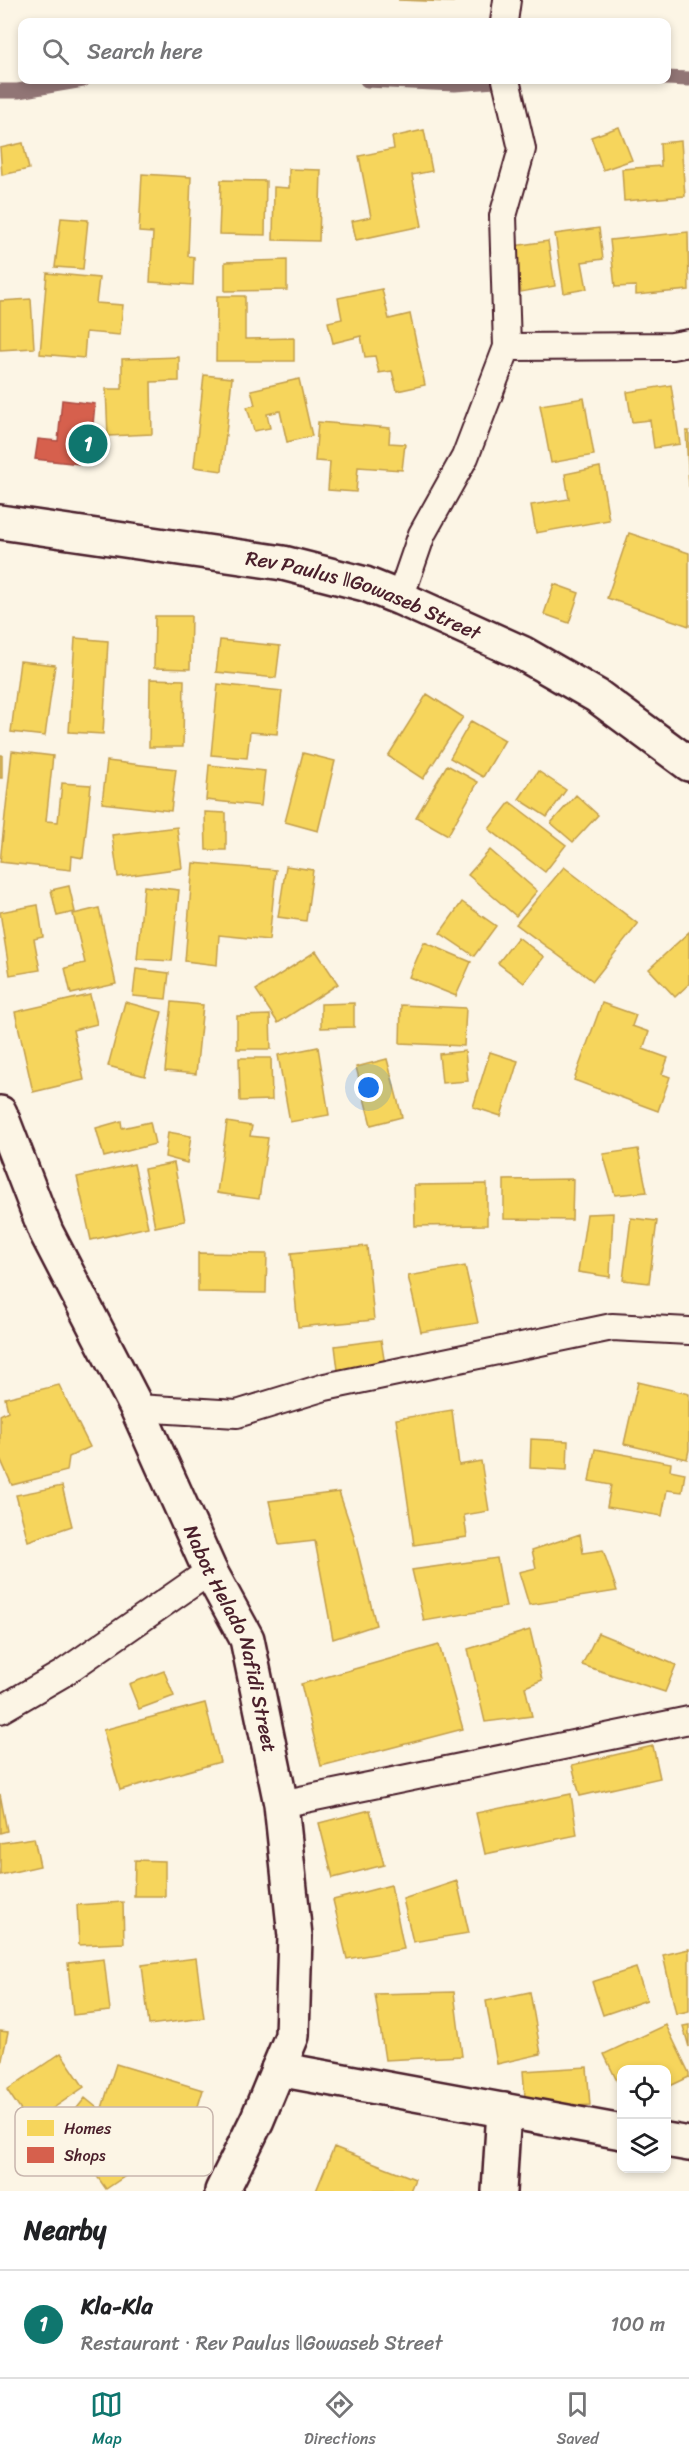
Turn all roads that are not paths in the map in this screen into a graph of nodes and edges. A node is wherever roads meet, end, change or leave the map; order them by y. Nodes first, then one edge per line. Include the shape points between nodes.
1 (507, 0) edge
2 (505, 18) edge
3 (507, 84) edge
4 (689, 343) edge
5 (507, 347) junction
6 (0, 522) edge
7 (400, 598) junction
8 (689, 764) edge
9 (0, 1113) edge
10 (689, 1332) edge
11 (137, 1408) junction
12 (210, 1571) junction
13 (0, 1710) edge
14 (689, 1720) edge
15 (281, 1804) junction
16 (278, 2069) junction
17 (504, 2110) junction
18 (617, 2131) edge
19 (671, 2141) edge
20 (689, 2144) edge
21 (222, 2191) edge
22 (499, 2191) edge

1 - 2 lane
3 - 5 lane via 522,149 503,216
4 - 5 lane
5 - 7 lane via 465,457 422,534
6 - 7 street, Rev Paulus ǁGowaseb Street via 283,563 365,584
7 - 8 street, Rev Paulus ǁGowaseb Street via 522,653 597,696
9 - 11 street, Nabot Helado Nafidi Street via 46,1232
10 - 11 lane via 612,1327 325,1387 237,1414
11 - 12 street, Nabot Helado Nafidi Street
12 - 13 lane via 62,1674
12 - 15 street, Nabot Helado Nafidi Street via 247,1639
14 - 15 lane
15 - 16 street, Nabot Helado Nafidi Street via 295,1936 292,2036
16 - 17 street
16 - 21 street, Nabot Helado Nafidi Street
17 - 18 street
17 - 22 street
19 - 20 street

